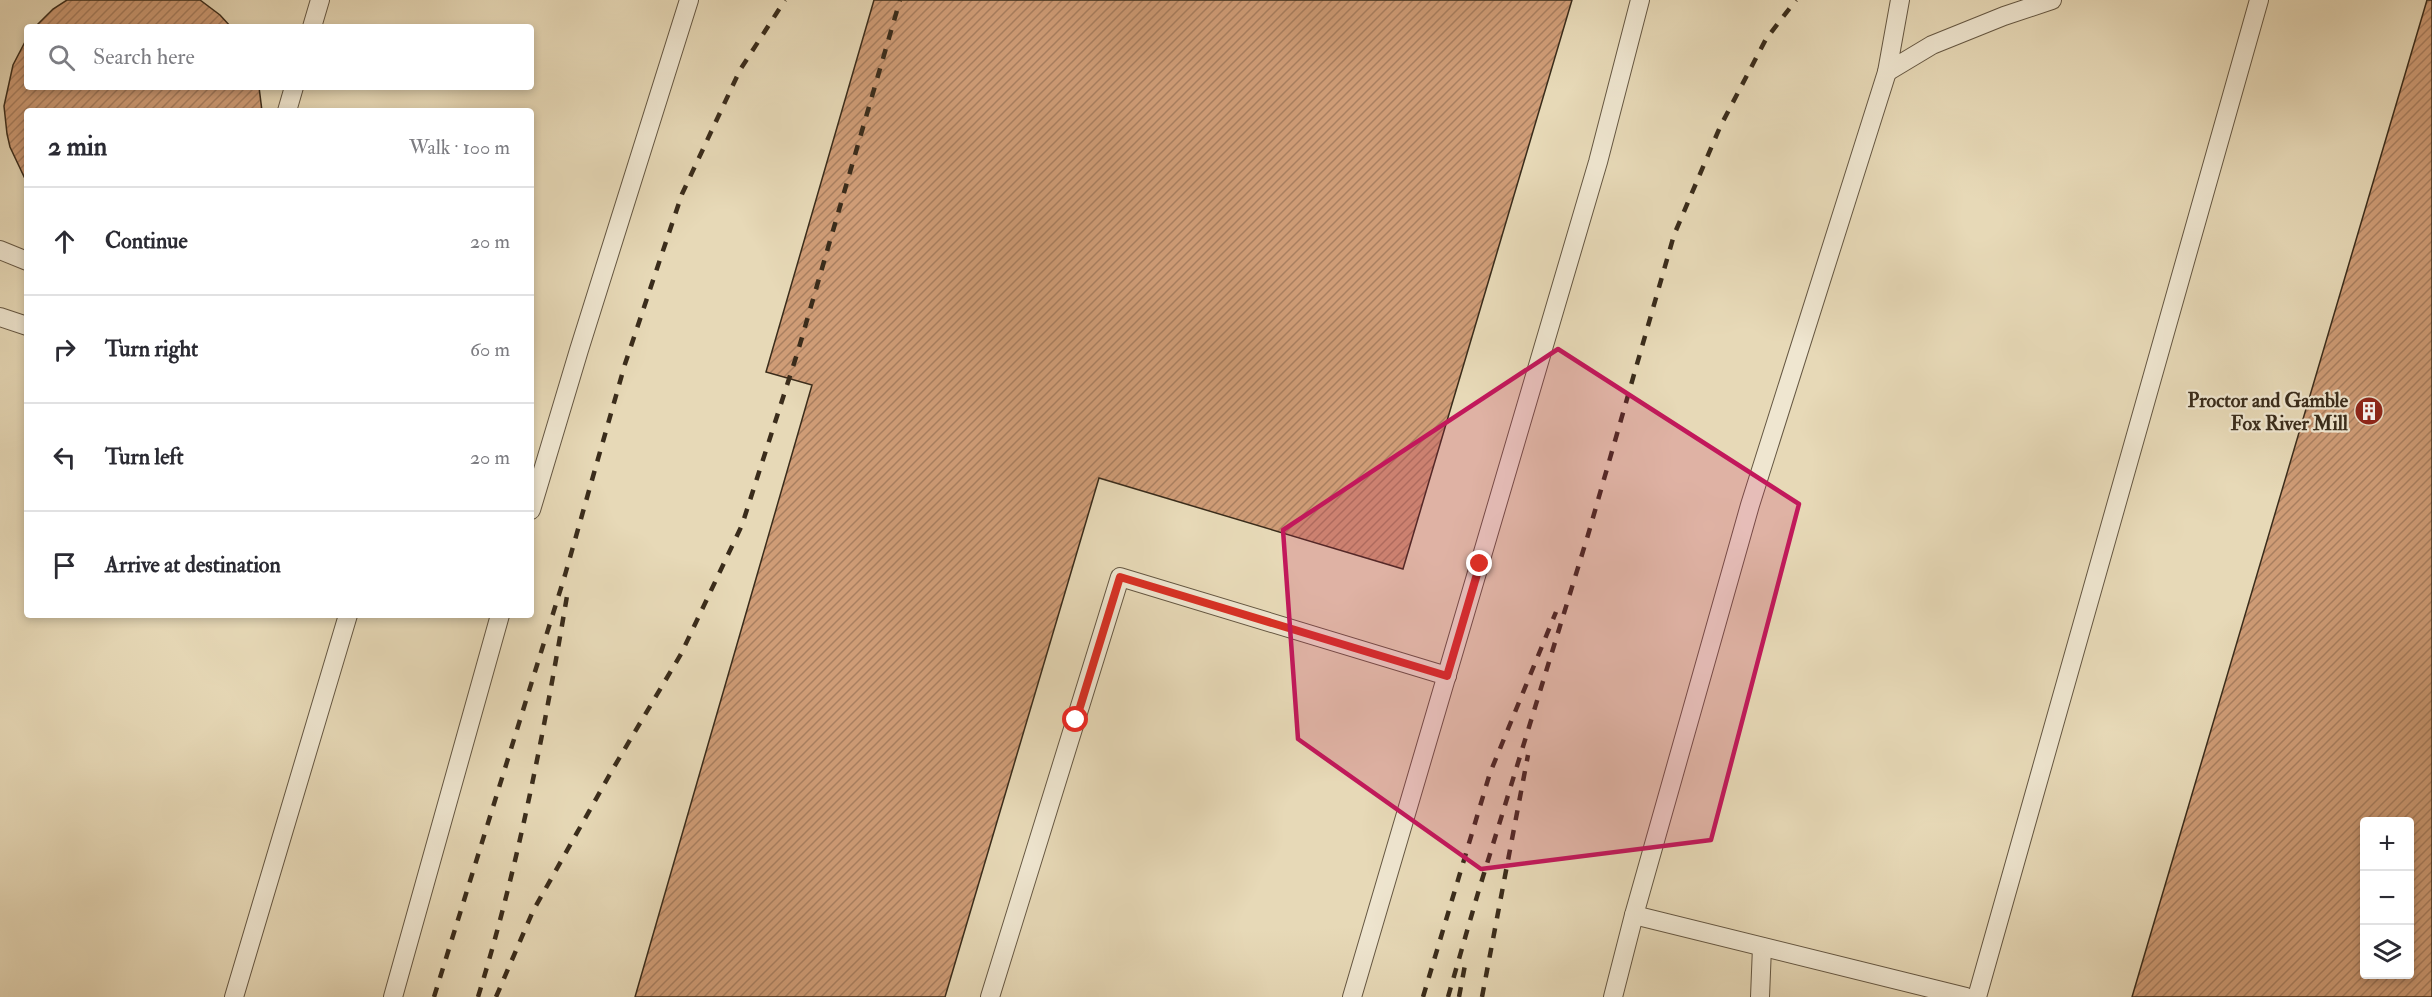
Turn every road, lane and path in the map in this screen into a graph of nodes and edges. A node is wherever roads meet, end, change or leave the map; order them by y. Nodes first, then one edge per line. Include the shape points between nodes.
1 (320, 0) edge
2 (689, 0) edge
3 (1640, 0) edge
4 (1900, 0) edge
5 (2052, 0) edge
6 (2259, 0) edge
7 (313, 24) edge
8 (1887, 72) junction
9 (293, 90) edge
10 (288, 108) edge
11 (0, 250) edge
12 (24, 260) edge
13 (0, 317) edge
14 (24, 325) edge
15 (534, 500) edge
16 (347, 618) edge
17 (499, 618) edge
18 (1447, 676) junction
19 (1634, 915) junction
20 (1762, 947) junction
21 (234, 997) edge
22 (393, 997) edge
23 (990, 997) edge
24 (1352, 997) edge
25 (1613, 997) edge
26 (1760, 997) edge
27 (1966, 997) edge
28 (1977, 997) edge

1 - 7 lane
2 - 15 lane
3 - 18 lane via 1598,162
4 - 8 lane
5 - 8 lane via 1932,45
6 - 28 lane
8 - 19 lane via 1750,505
9 - 10 lane
11 - 12 lane
13 - 14 lane
16 - 21 lane
17 - 22 lane
18 - 23 lane via 1120,577
18 - 24 lane
19 - 20 lane
19 - 25 lane
20 - 26 lane
20 - 27 lane

